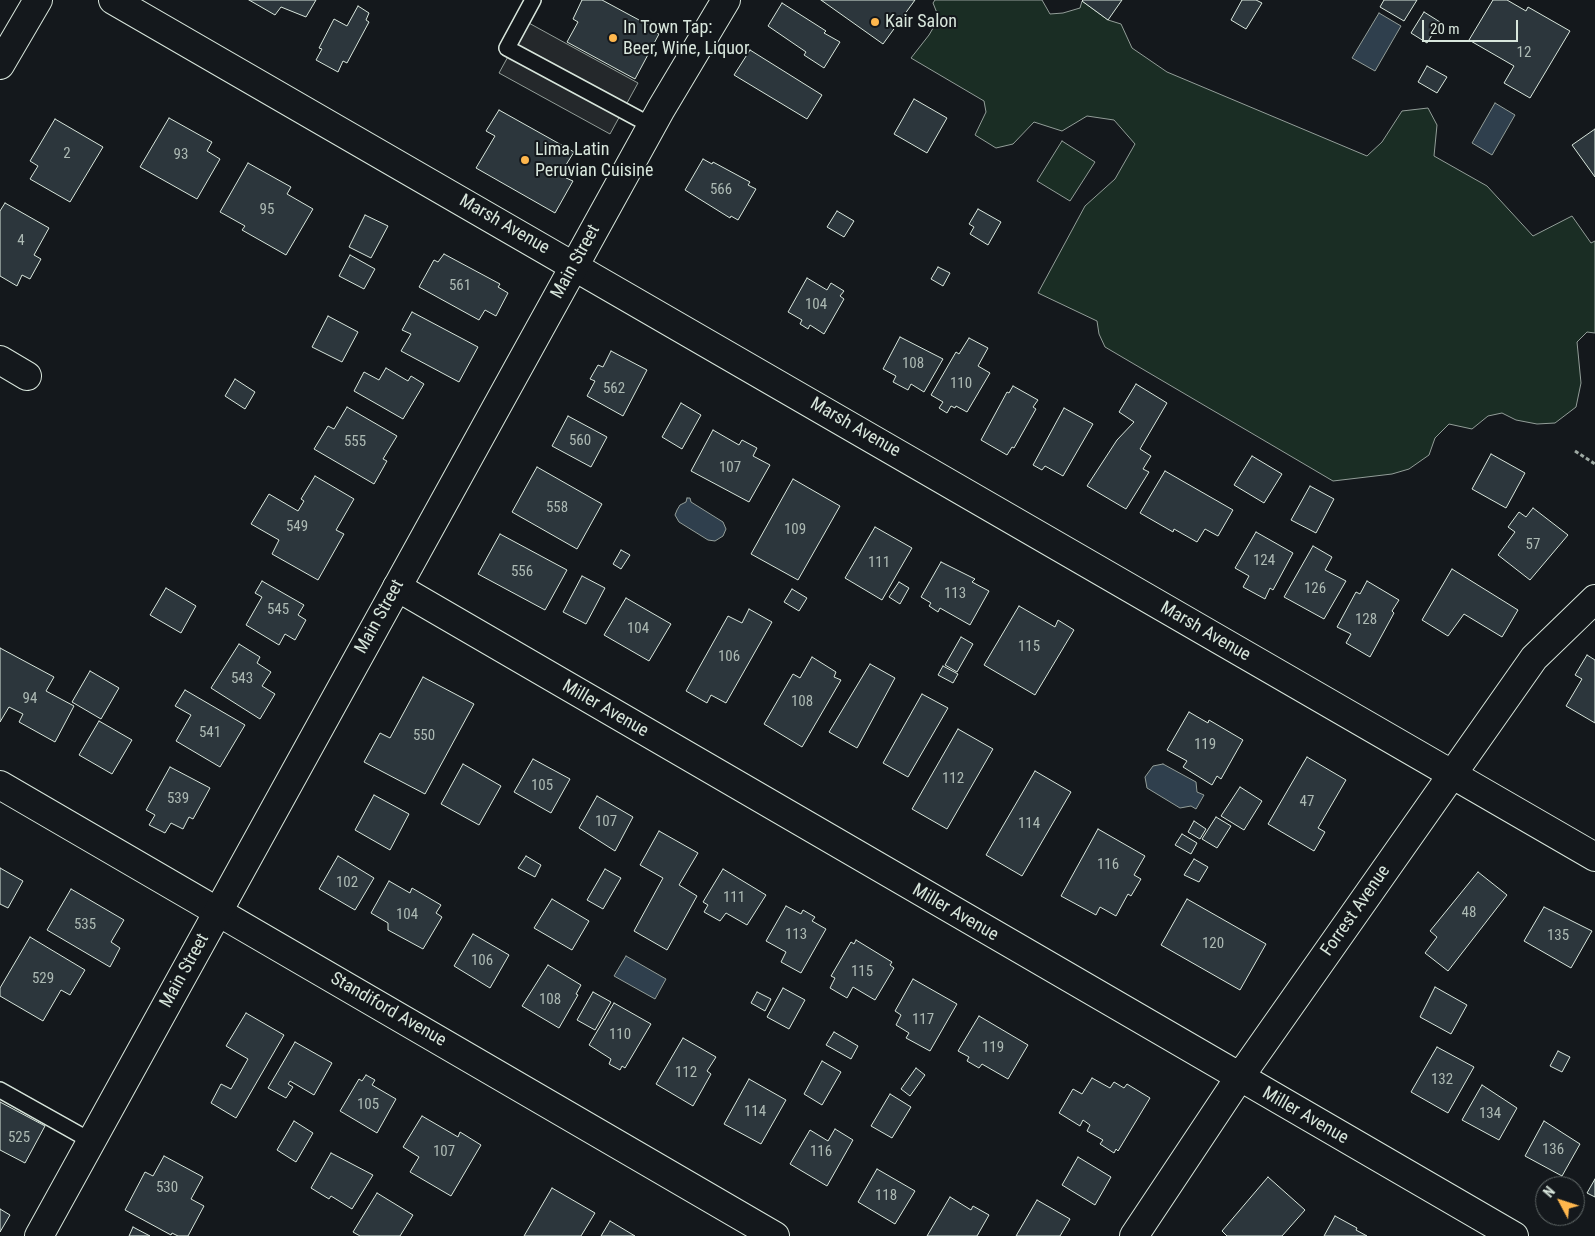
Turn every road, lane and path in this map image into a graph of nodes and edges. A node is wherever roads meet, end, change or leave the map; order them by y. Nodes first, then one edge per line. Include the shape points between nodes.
1 (38, 0) edge
2 (114, 0) edge
3 (533, 0) edge
4 (726, 0) edge
5 (0, 65) edge
6 (652, 126) junction
7 (574, 265) junction
8 (0, 360) edge
9 (27, 376) dead end
10 (1575, 451) dead end
11 (1595, 464) edge
12 (397, 587) junction
13 (1595, 599) edge
14 (1451, 775) junction
15 (0, 785) edge
16 (1595, 857) edge
17 (218, 912) junction
18 (1239, 1078) junction
19 (0, 1090) edge
20 (91, 1141) junction
21 (39, 1236) edge
22 (775, 1236) edge
23 (1134, 1236) edge
24 (1514, 1236) edge

1 - 5 street
2 - 7 street, Marsh Avenue
3 - 6 lane via 506,48
4 - 6 street, Main Street
6 - 7 street, Main Street
7 - 12 street, Main Street
7 - 14 street, Marsh Avenue
8 - 9 street
10 - 11 path
12 - 17 street, Main Street
12 - 18 street, Miller Avenue
13 - 14 street, Forrest Avenue via 1534,658
14 - 16 street, Marsh Avenue
14 - 18 street, Forrest Avenue
15 - 17 street, Standiford Avenue
17 - 20 street, Main Street
17 - 22 street, Standiford Avenue
18 - 23 street, Forrest Avenue
18 - 24 street, Miller Avenue
19 - 20 lane
20 - 21 street, Main Street

